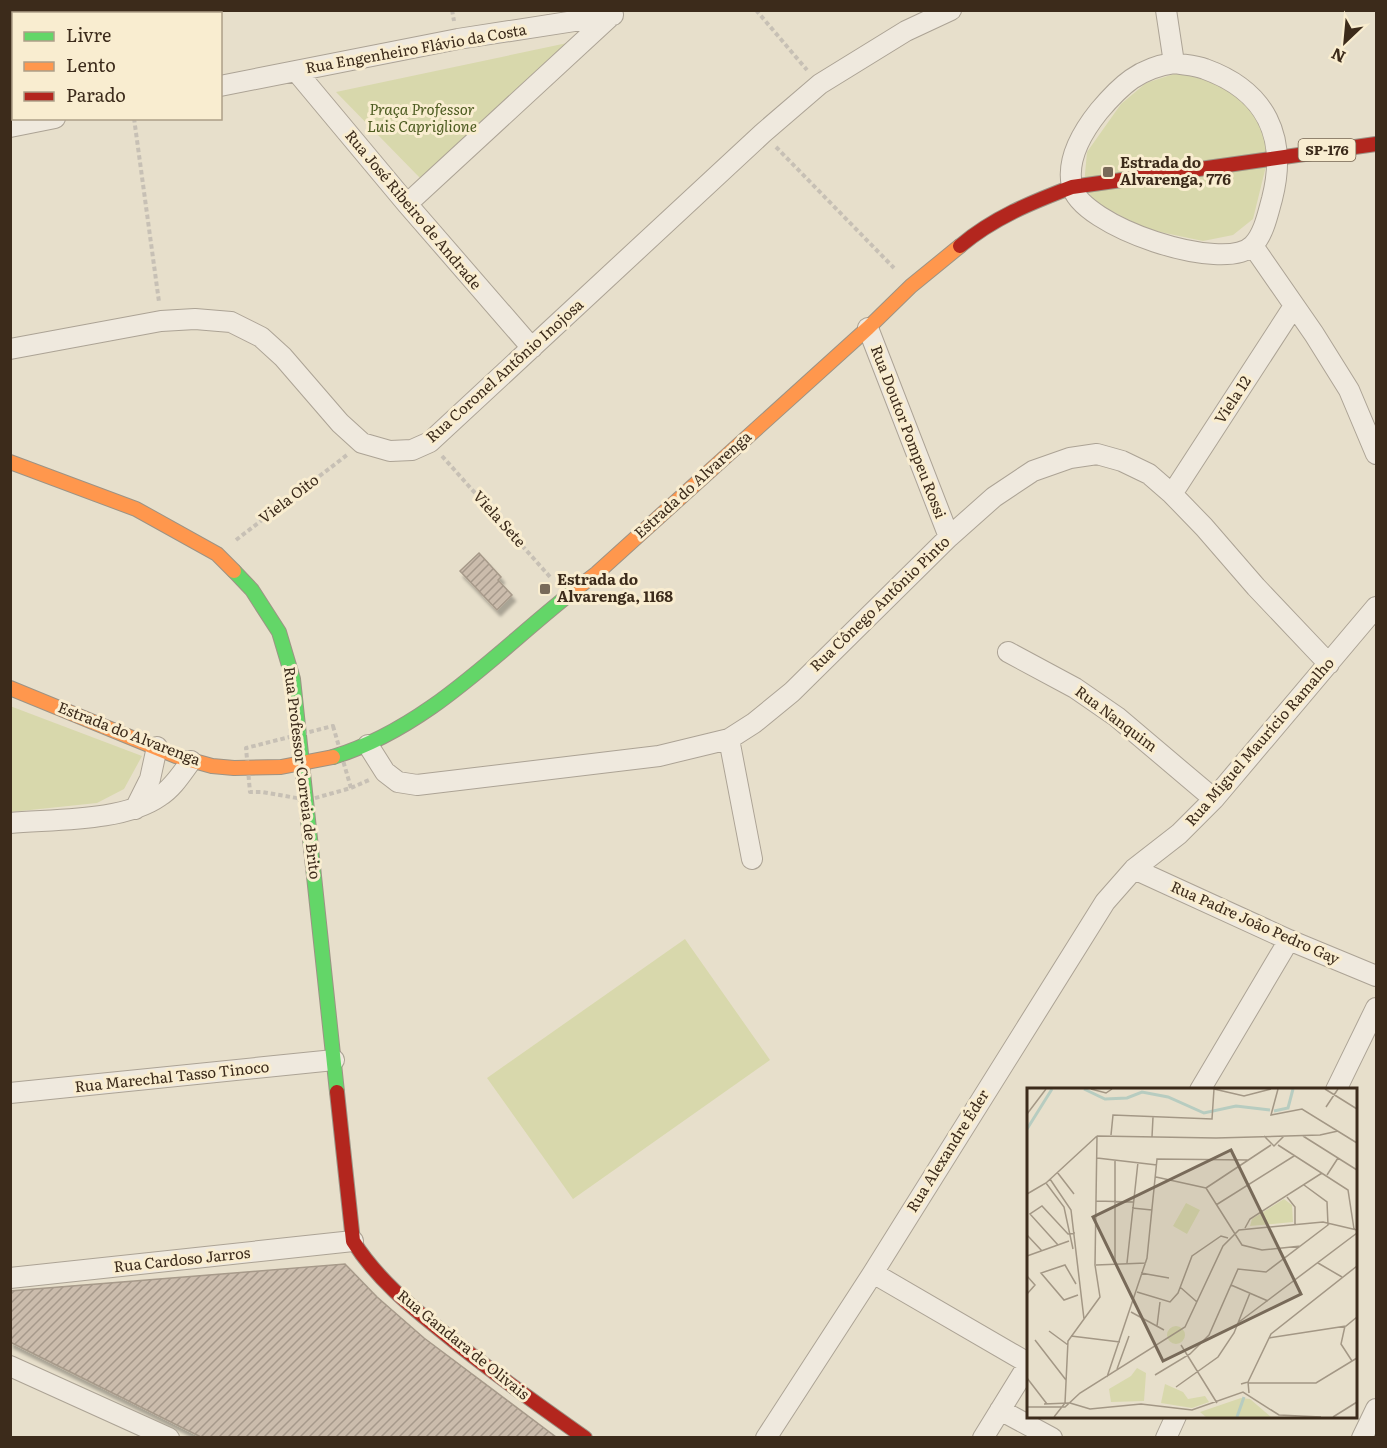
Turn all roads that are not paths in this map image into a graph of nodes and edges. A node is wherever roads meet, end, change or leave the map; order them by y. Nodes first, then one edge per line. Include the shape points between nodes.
1 (951, 10) edge
2 (1166, 10) edge
3 (615, 13) edge
4 (1174, 63) junction
5 (296, 71) junction
6 (222, 86) edge
7 (45, 120) edge
8 (10, 127) edge
9 (1377, 144) edge
10 (1278, 157) junction
11 (1072, 187) junction
12 (407, 204) junction
13 (1253, 246) junction
14 (1294, 306) junction
15 (868, 328) junction
16 (532, 348) junction
17 (10, 349) edge
18 (1377, 454) edge
19 (10, 462) edge
20 (1172, 494) junction
21 (949, 537) junction
22 (1377, 607) edge
23 (1008, 652) dead end
24 (1329, 664) junction
25 (10, 688) edge
26 (729, 739) junction
27 (368, 745) junction
28 (157, 747) junction
29 (191, 761) junction
30 (302, 764) junction
31 (1214, 799) junction
32 (135, 809) junction
33 (10, 823) edge
34 (752, 858) dead end
35 (1134, 869) junction
36 (1289, 940) junction
37 (1377, 976) edge
38 (1377, 1008) edge
39 (334, 1060) junction
40 (1201, 1088) edge
41 (1337, 1088) edge
42 (10, 1093) edge
43 (353, 1241) junction
44 (873, 1273) junction
45 (10, 1278) edge
46 (1027, 1363) edge
47 (10, 1366) edge
48 (1027, 1367) edge
49 (1377, 1409) edge
50 (1000, 1410) junction
51 (1175, 1418) edge
52 (143, 1432) edge
53 (169, 1437) edge
54 (585, 1437) edge
55 (766, 1437) edge
56 (983, 1437) edge
57 (1052, 1437) edge
58 (1166, 1437) edge
59 (1362, 1437) edge

1 - 16 street, Rua Coronel Antônio Inojosa via 906,31 820,84
2 - 4 street
3 - 5 street, Rua Engenheiro Flávio da Costa
3 - 12 street
4 - 10 street via 1203,68 1226,78 1258,103 1272,127
4 - 11 street via 1155,66 1132,78 1092,119 1079,139 1071,168
5 - 6 street, Rua Engenheiro Flávio da Costa
5 - 12 street, Rua José Ribeiro de Andrade
7 - 8 street
9 - 10 main road, Estrada do Alvarenga / SP-176
10 - 11 main road, Estrada do Alvarenga / SP-176
10 - 13 street via 1273,195
11 - 13 street via 1095,213 1153,242 1218,254 1240,253
11 - 15 main road, Estrada do Alvarenga / SP-176 via 1025,205 979,230 911,286
12 - 16 street, Rua José Ribeiro de Andrade
13 - 14 street
14 - 18 street via 1349,390
14 - 20 street, Viela 12
15 - 21 street, Rua Doutor Pompeu Rossi
15 - 27 main road, Estrada do Alvarenga / SP-176 via 597,573 499,655 447,696
16 - 17 street, Rua Coronel Antônio Inojosa via 430,442 412,450 390,451 362,443 283,357 261,337 231,322 161,321
19 - 30 main road, Rua Professor Correia de Brito via 136,509 217,554 252,590 279,632 292,679
20 - 21 street, Rua Cônego Antônio Pinto via 1149,474 1122,461 1097,454 1070,458 1034,471 994,496
20 - 24 street, Rua Cônego Antônio Pinto
21 - 26 street, Rua Cônego Antônio Pinto via 792,692
22 - 24 street, Rua Miguel Maurício Ramalho
23 - 31 street, Rua Nanquim via 1075,688 1117,717
24 - 31 street, Rua Miguel Maurício Ramalho
25 - 28 main road, Estrada do Alvarenga / SP-176
26 - 27 street, Rua Cônego Antônio Pinto via 659,756 417,785 398,782 385,772
26 - 34 street
27 - 30 main road, Estrada do Alvarenga / SP-176
28 - 29 main road, Estrada do Alvarenga / SP-176
28 - 32 street via 150,779
29 - 30 main road, Estrada do Alvarenga / SP-176 via 248,770
29 - 32 street via 170,788
30 - 39 main road, Rua Professor Correia de Brito
31 - 35 street, Rua Miguel Maurício Ramalho via 1179,834
32 - 33 street via 114,815
35 - 36 street, Rua Padre João Pedro Gay
35 - 44 street, Rua Alexandre Éder via 1086,930
36 - 37 street, Rua Padre João Pedro Gay
36 - 40 street
38 - 41 street
39 - 42 street, Rua Marechal Tasso Tinoco
39 - 43 main road, Rua Professor Correia de Brito
43 - 45 street, Rua Cardoso Jarros
43 - 54 main road, Rua Gandara de Olivais via 365,1261 434,1325
44 - 46 street
44 - 55 street, Rua Alexandre Éder
47 - 52 street
48 - 50 street
49 - 59 street
50 - 56 street
50 - 57 street
51 - 58 street
52 - 53 street

